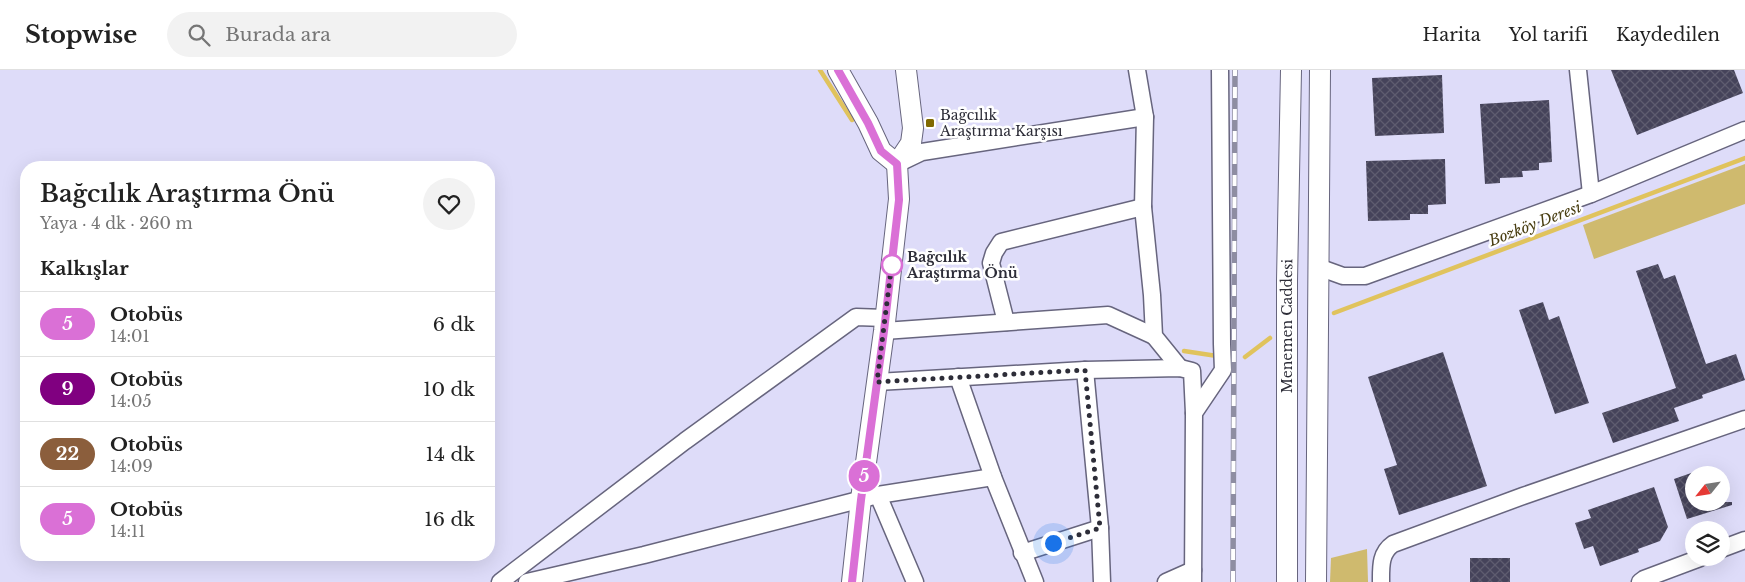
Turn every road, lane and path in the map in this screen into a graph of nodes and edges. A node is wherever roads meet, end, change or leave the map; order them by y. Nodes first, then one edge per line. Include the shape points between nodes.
1 (838, 70) edge
2 (906, 70) edge
3 (1137, 70) edge
4 (1220, 70) edge
5 (1291, 70) edge
6 (1320, 70) edge
7 (1578, 70) edge
8 (1145, 117) junction
9 (1745, 130) edge
10 (897, 164) junction
11 (1591, 194) junction
12 (1143, 207) junction
13 (1318, 267) junction
14 (1006, 322) junction
15 (884, 325) junction
16 (1154, 336) junction
17 (1085, 370) junction
18 (1186, 370) junction
19 (1223, 370) junction
20 (958, 377) junction
21 (877, 382) junction
22 (1194, 413) junction
23 (1745, 420) edge
24 (993, 477) junction
25 (869, 497) junction
26 (1100, 528) junction
27 (1745, 540) edge
28 (1730, 546) edge
29 (1022, 553) junction
30 (1685, 564) edge
31 (1193, 576) edge
32 (565, 578) edge
33 (500, 582) edge
34 (527, 582) edge
35 (852, 582) edge
36 (914, 582) edge
37 (1035, 582) edge
38 (1102, 582) edge
39 (1166, 582) edge
40 (1287, 582) edge
41 (1316, 582) edge
42 (1381, 582) edge
43 (1640, 582) edge

1 - 10 main road via 881,151
2 - 10 main road via 913,128 911,143
3 - 8 street
4 - 19 street
5 - 40 main road, Menemen Caddesi
6 - 13 main road
7 - 11 street
8 - 10 street via 922,152
8 - 12 street
9 - 11 street
10 - 15 main road via 899,200
11 - 13 street via 1365,276 1343,276
12 - 14 street via 1001,242 991,263
12 - 16 street
13 - 41 main road
14 - 15 street
14 - 16 street via 1108,315
15 - 21 main road
15 - 33 street via 856,317 685,441
16 - 18 street
17 - 18 street
17 - 20 street
17 - 26 street
18 - 19 street
18 - 22 street
19 - 22 street
20 - 21 street
20 - 24 street
21 - 25 main road
22 - 31 street
23 - 42 street via 1393,544 1383,555
24 - 25 street
24 - 29 street
25 - 32 street
25 - 35 main road
25 - 36 street
26 - 29 street
26 - 38 street
27 - 28 street
29 - 37 street
30 - 43 street
31 - 39 street
32 - 34 street

